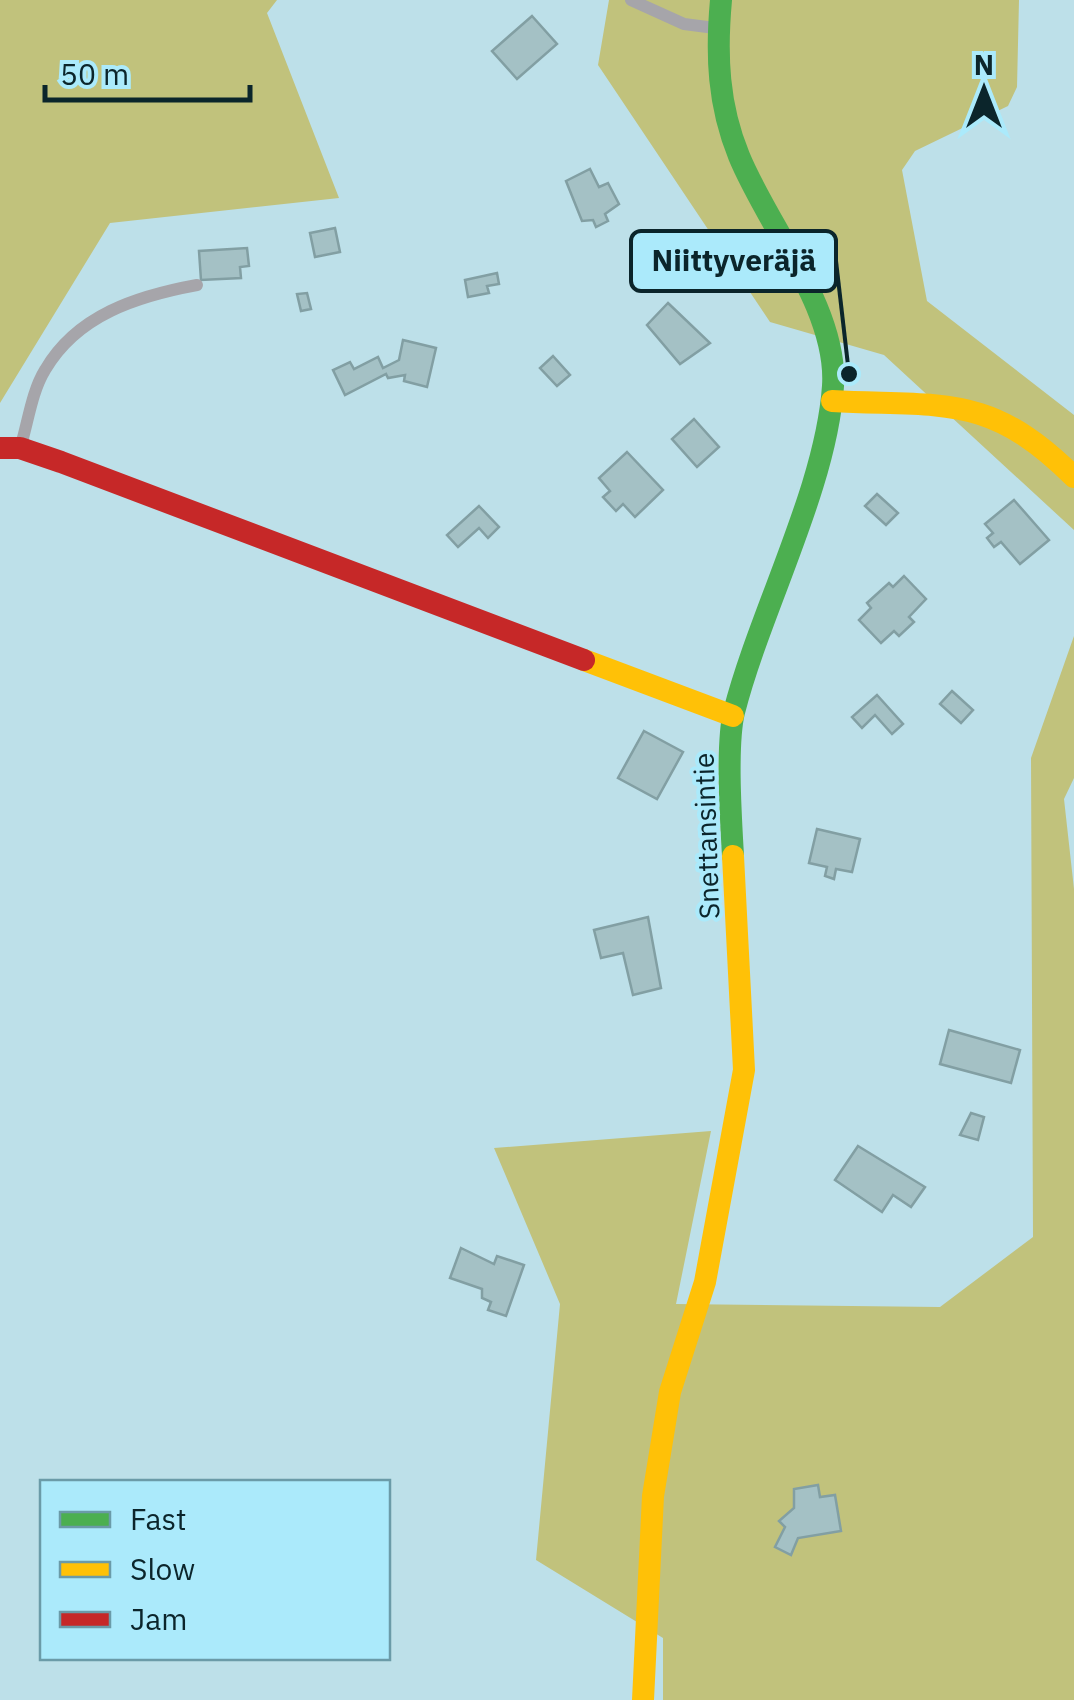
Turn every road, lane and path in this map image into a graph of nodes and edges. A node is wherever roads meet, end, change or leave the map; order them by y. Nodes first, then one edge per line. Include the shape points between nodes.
1 (631, 0) edge
2 (721, 0) edge
3 (718, 29) junction
4 (197, 285) dead end
5 (832, 401) junction
6 (10, 448) edge
7 (1074, 476) edge
8 (733, 716) junction
9 (644, 1700) edge

1 - 3 lane via 684,24
2 - 3 street, Snettansintie
3 - 5 street, Snettansintie via 723,109 739,157 811,298 828,346
4 - 6 lane via 116,307 73,334 43,372
5 - 7 street via 996,417 1040,443
5 - 8 street, Snettansintie
6 - 8 street
8 - 9 street, Snettansintie via 744,1070 705,1282 670,1392 653,1496

